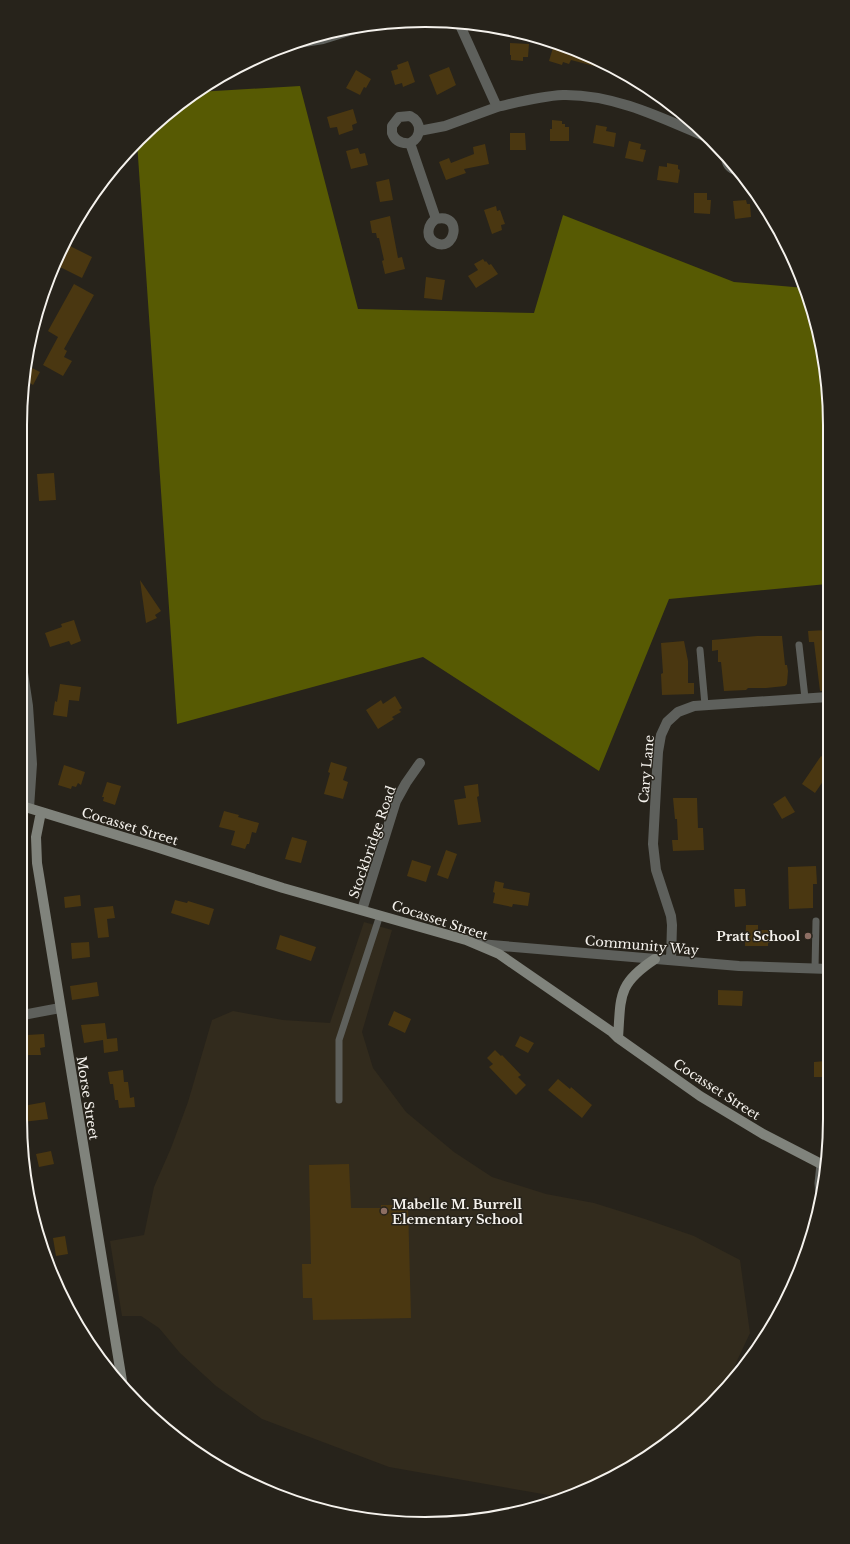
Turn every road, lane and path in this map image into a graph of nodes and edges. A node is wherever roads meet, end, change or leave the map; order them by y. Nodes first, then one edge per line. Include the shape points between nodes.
1 (462, 29) edge
2 (497, 107) junction
3 (692, 130) edge
4 (419, 131) junction
5 (410, 143) junction
6 (436, 219) dead end
7 (799, 644) dead end
8 (700, 650) dead end
9 (823, 697) edge
10 (804, 698) junction
11 (27, 699) edge
12 (705, 705) junction
13 (420, 763) dead end
14 (27, 800) edge
15 (27, 807) edge
16 (41, 812) junction
17 (362, 910) junction
18 (380, 915) junction
19 (816, 921) dead end
20 (477, 944) junction
21 (655, 959) junction
22 (672, 960) junction
23 (815, 968) junction
24 (823, 968) edge
25 (60, 1008) junction
26 (27, 1014) edge
27 (618, 1038) junction
28 (339, 1100) dead end
29 (821, 1164) edge
30 (121, 1375) edge

1 - 2 street
2 - 3 street via 542,97 586,96 627,105
2 - 4 street via 446,126
4 - 5 street
4 - 5 street via 418,124 410,116 399,117 393,122 393,136 402,143
5 - 6 street
7 - 10 lane
8 - 12 lane
9 - 10 street, Cary Lane
10 - 12 street, Cary Lane
11 - 14 street via 32,764
12 - 22 street, Cary Lane via 678,712 663,728 659,743 653,844 656,870 671,916
13 - 17 street, Stockbridge Road via 396,801
15 - 16 main road, Cocasset Street
16 - 17 main road, Cocasset Street via 283,888
16 - 25 main road, Morse Street via 36,855
17 - 18 main road, Cocasset Street
18 - 20 main road, Cocasset Street
18 - 28 lane via 339,1040
19 - 23 lane
20 - 21 street, Community Way
20 - 27 main road, Cocasset Street via 499,954
21 - 22 street, Community Way
21 - 27 main road via 636,973 627,984 620,1004
22 - 23 street, Community Way via 739,966
23 - 24 street, Community Way
25 - 26 street
25 - 30 main road, Morse Street
27 - 29 main road, Cocasset Street via 700,1096 763,1134

